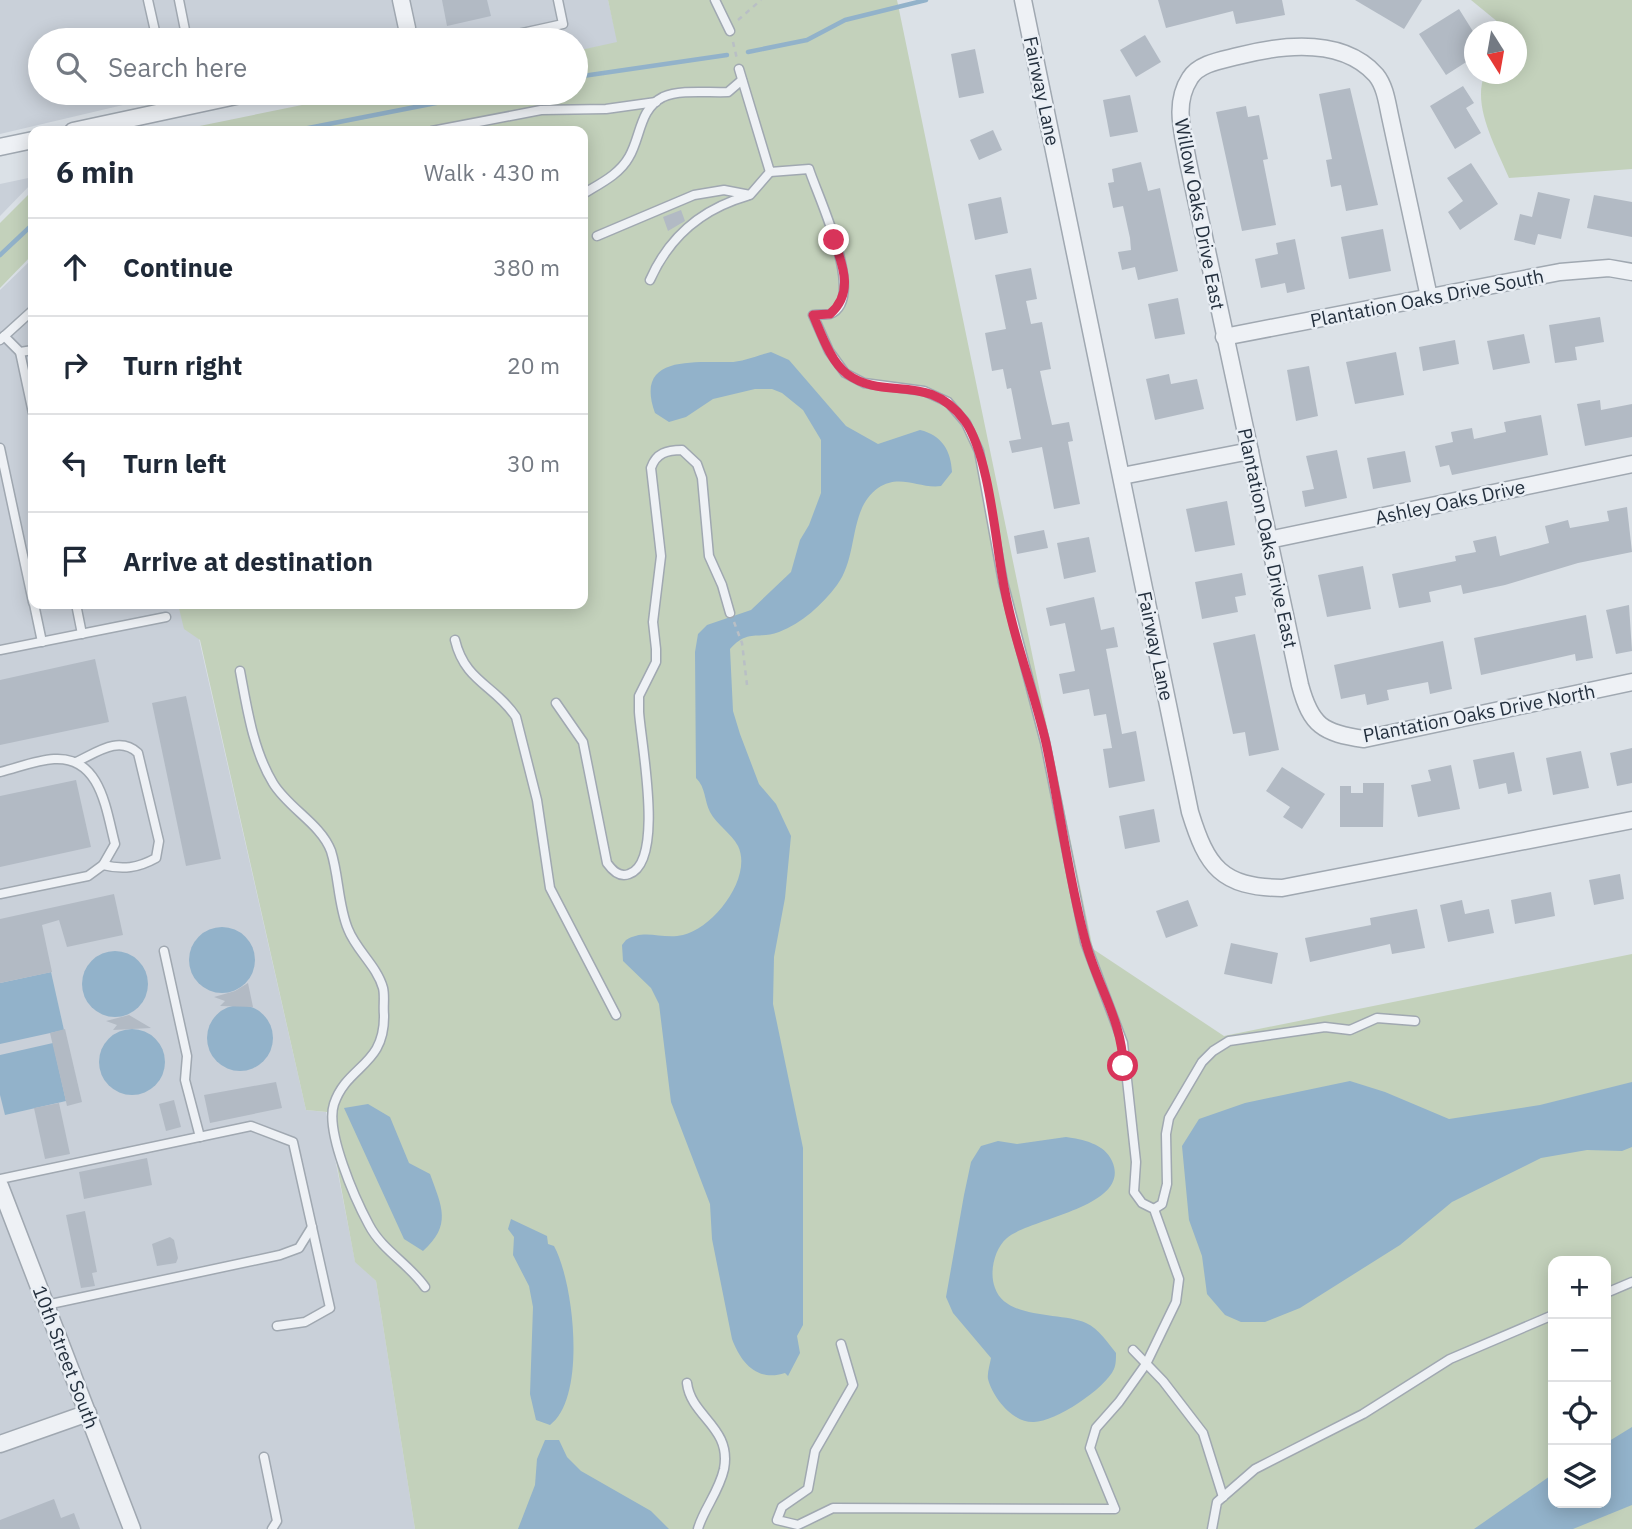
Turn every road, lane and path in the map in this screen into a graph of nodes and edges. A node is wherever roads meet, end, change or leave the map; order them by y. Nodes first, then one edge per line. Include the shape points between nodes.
1 (148, 0) edge
2 (178, 0) edge
3 (401, 0) edge
4 (558, 0) edge
5 (715, 0) edge
6 (761, 0) edge
7 (1023, 0) edge
8 (154, 28) edge
9 (184, 28) edge
10 (407, 28) edge
11 (545, 28) edge
12 (730, 32) junction
13 (739, 69) joint
14 (741, 80) junction
15 (656, 102) junction
16 (171, 105) edge
17 (184, 105) edge
18 (172, 110) junction
19 (97, 126) edge
20 (458, 126) edge
21 (28, 141) edge
22 (0, 147) edge
23 (770, 172) junction
24 (588, 191) edge
25 (750, 195) junction
26 (597, 236) dead end
27 (1632, 272) edge
28 (650, 280) dead end
29 (1429, 297) junction
30 (28, 315) edge
31 (1224, 337) junction
32 (2, 338) edge
33 (28, 351) edge
34 (20, 352) junction
35 (28, 390) edge
36 (0, 448) edge
37 (1250, 451) junction
38 (1632, 464) edge
39 (1122, 476) junction
40 (1269, 540) junction
41 (28, 580) edge
42 (34, 609) edge
43 (77, 609) edge
44 (730, 613) joint
45 (166, 617) dead end
46 (82, 634) junction
47 (455, 640) dead end
48 (42, 642) junction
49 (0, 650) edge
50 (240, 671) dead end
51 (1632, 682) edge
52 (747, 685) dead end
53 (556, 703) dead end
54 (1327, 732) joint
55 (76, 762) junction
56 (0, 772) edge
57 (1632, 820) edge
58 (103, 865) junction
59 (0, 894) edge
60 (164, 951) dead end
61 (616, 1015) dead end
62 (1415, 1020) dead end
63 (200, 1137) junction
64 (0, 1180) edge
65 (0, 1186) edge
66 (1154, 1209) junction
67 (312, 1227) junction
68 (1632, 1282) edge
69 (425, 1287) dead end
70 (1611, 1291) edge
71 (46, 1305) junction
72 (1548, 1317) edge
73 (277, 1326) dead end
74 (841, 1344) dead end
75 (1133, 1350) dead end
76 (1146, 1364) junction
77 (687, 1383) dead end
78 (88, 1413) junction
79 (0, 1444) edge
80 (264, 1457) dead end
81 (1223, 1497) junction
82 (132, 1529) edge
83 (272, 1529) edge
84 (698, 1529) edge
85 (1212, 1529) edge

1 - 8 lane
2 - 9 lane
3 - 10 street
4 - 11 lane via 563,24
5 - 12 lane
6 - 12 path
7 - 39 street, Fairway Lane
12 - 13 path
13 - 14 lane
14 - 15 lane via 728,92 678,93
14 - 23 lane
15 - 20 lane via 606,110 541,110
15 - 24 lane via 640,126 630,157 614,175
16 - 18 lane
17 - 18 street
18 - 19 street
21 - 22 street
23 - 25 lane
23 - 66 lane via 810,169 845,274 838,307 830,314 813,315 845,373 864,383 924,391 948,402 966,423 979,451 1003,582 1045,742 1085,942 1123,1043 1136,1162 1134,1192
25 - 26 lane via 723,190 694,195
25 - 28 lane via 724,202 696,220 662,252
27 - 29 street, Plantation Oaks Drive South via 1609,268 1560,272
29 - 31 street, Plantation Oaks Drive South
29 - 31 street, Willow Oaks Drive East via 1383,88 1375,75 1336,51 1267,49 1212,63 1192,75 1183,91 1181,125
30 - 32 lane
31 - 37 street, Plantation Oaks Drive East
32 - 34 lane
33 - 34 lane
34 - 35 lane
36 - 41 lane
37 - 39 street
37 - 40 street, Plantation Oaks Drive East
38 - 40 street, Ashley Oaks Drive
39 - 57 street, Fairway Lane via 1190,812 1200,846 1219,871 1244,885 1282,888
40 - 54 street, Plantation Oaks Drive East via 1306,709
42 - 48 lane
43 - 46 lane
44 - 52 path via 742,643
44 - 53 lane via 709,556 697,464 682,450 661,453 651,468 661,556 653,622 656,662 639,696 650,826 644,860 632,874 623,876 607,863 583,742
45 - 46 lane
46 - 48 lane
47 - 61 lane via 459,659 469,673 516,717 537,800 550,888
48 - 49 lane
50 - 69 lane via 263,762 274,784 330,849 348,929 383,989 384,1033 379,1047 339,1093 333,1107 336,1136 370,1228 414,1270
51 - 54 street, Plantation Oaks Drive North via 1363,740
55 - 56 lane via 54,758
55 - 58 lane via 95,777 115,844
55 - 58 lane via 122,744 138,753 159,841 156,858 141,866 118,869
58 - 59 lane via 88,876
60 - 63 lane via 187,1056 185,1080
62 - 66 lane via 1377,1018 1350,1030 1325,1027 1229,1041 1213,1051 1169,1118 1167,1184 1162,1204
63 - 64 lane
63 - 67 lane via 251,1126 293,1142
65 - 71 street, 10th Street South
66 - 76 lane via 1179,1279 1176,1302
67 - 71 lane via 299,1248 279,1255
67 - 73 lane via 330,1308 305,1322
68 - 70 lane
71 - 78 street, 10th Street South
72 - 81 lane via 1450,1359 1363,1414 1255,1469
74 - 76 lane via 853,1385 815,1451 808,1489 782,1507 777,1520 798,1525 833,1508 1115,1509 1090,1448 1096,1428
75 - 76 lane
76 - 81 lane via 1203,1433
77 - 84 lane via 688,1394 716,1430 725,1454 714,1500
78 - 79 street
78 - 82 street, 10th Street South
80 - 83 lane via 277,1521
81 - 85 lane via 1217,1502

